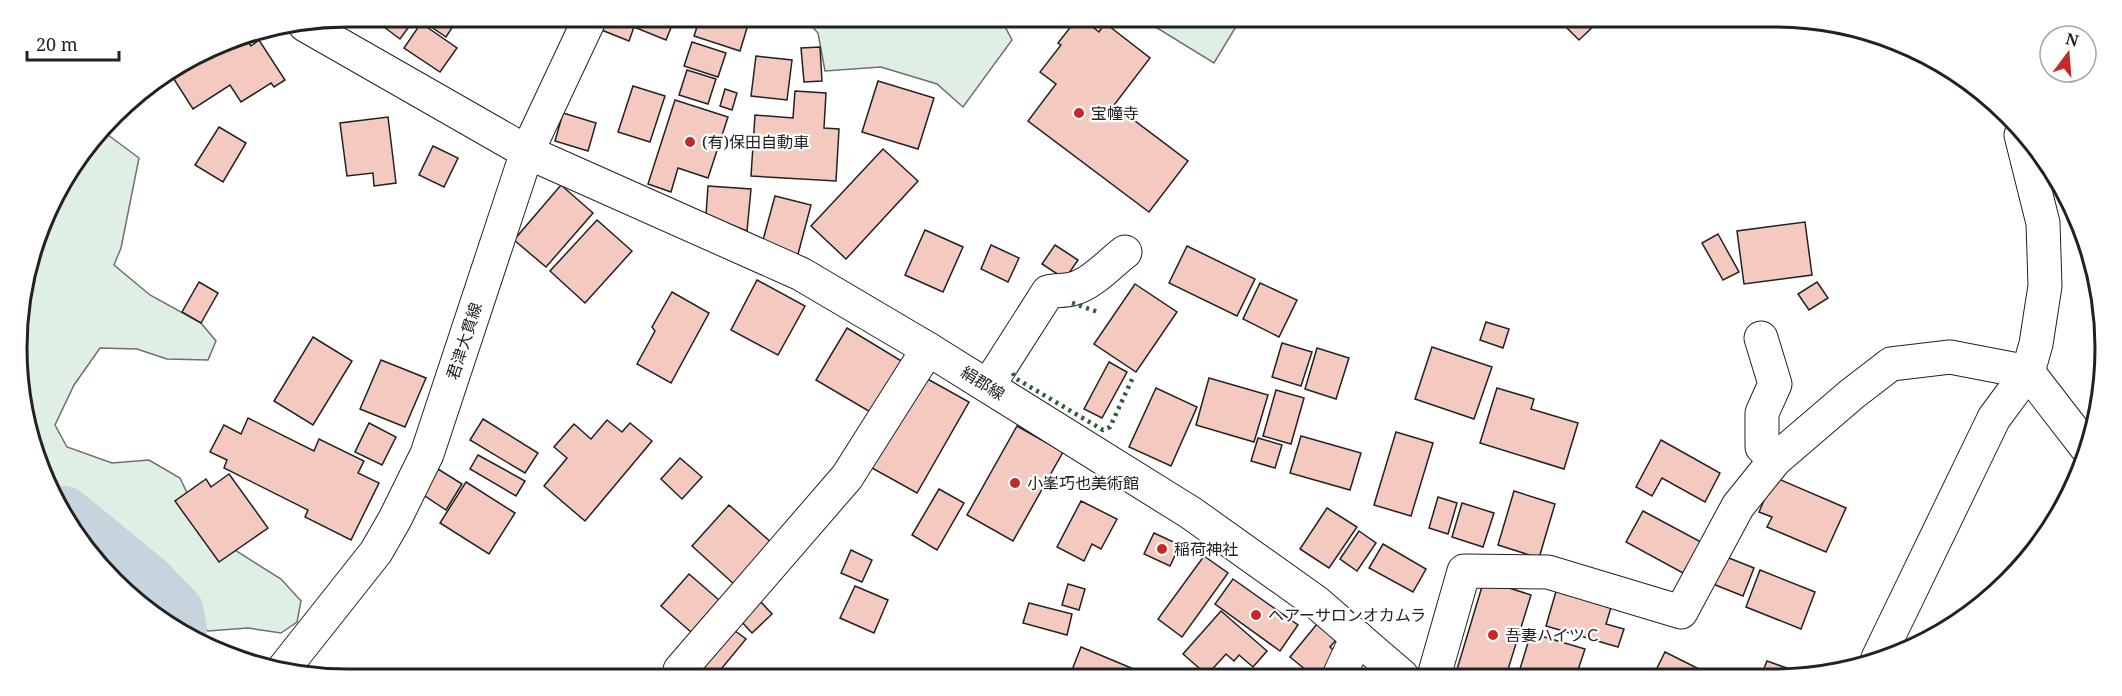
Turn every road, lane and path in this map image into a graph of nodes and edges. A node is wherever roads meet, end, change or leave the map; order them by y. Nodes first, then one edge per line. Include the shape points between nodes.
1 (586, 27) edge
2 (312, 29) edge
3 (2024, 147) edge
4 (527, 152) junction
5 (1125, 252) dead end
6 (1761, 338) dead end
7 (928, 349) junction
8 (2028, 372) junction
9 (988, 386) junction
10 (2081, 441) edge
11 (1774, 460) junction
12 (1357, 637) junction
13 (1882, 650) edge
14 (288, 663) edge
15 (681, 669) edge
16 (1342, 669) edge
17 (1394, 669) edge
18 (1436, 669) edge

1 - 4 street, 君津大貫線
2 - 4 street, 絹郡線
3 - 8 street via 2043,223 2045,286
4 - 7 street, 絹郡線 via 801,274
4 - 14 street, 君津大貫線 via 427,454 376,552
5 - 9 street via 1083,284 1048,292
6 - 11 street via 1775,384 1762,413 1762,447
7 - 9 street, 絹郡線
7 - 15 street via 847,477
8 - 10 street
8 - 11 street via 1950,357 1891,364
8 - 13 street via 1994,418
9 - 12 street, 絹郡線 via 1191,513 1316,602
11 - 18 street via 1738,506 1681,612 1548,572 1464,571
12 - 16 street
12 - 17 street, 絹郡線

